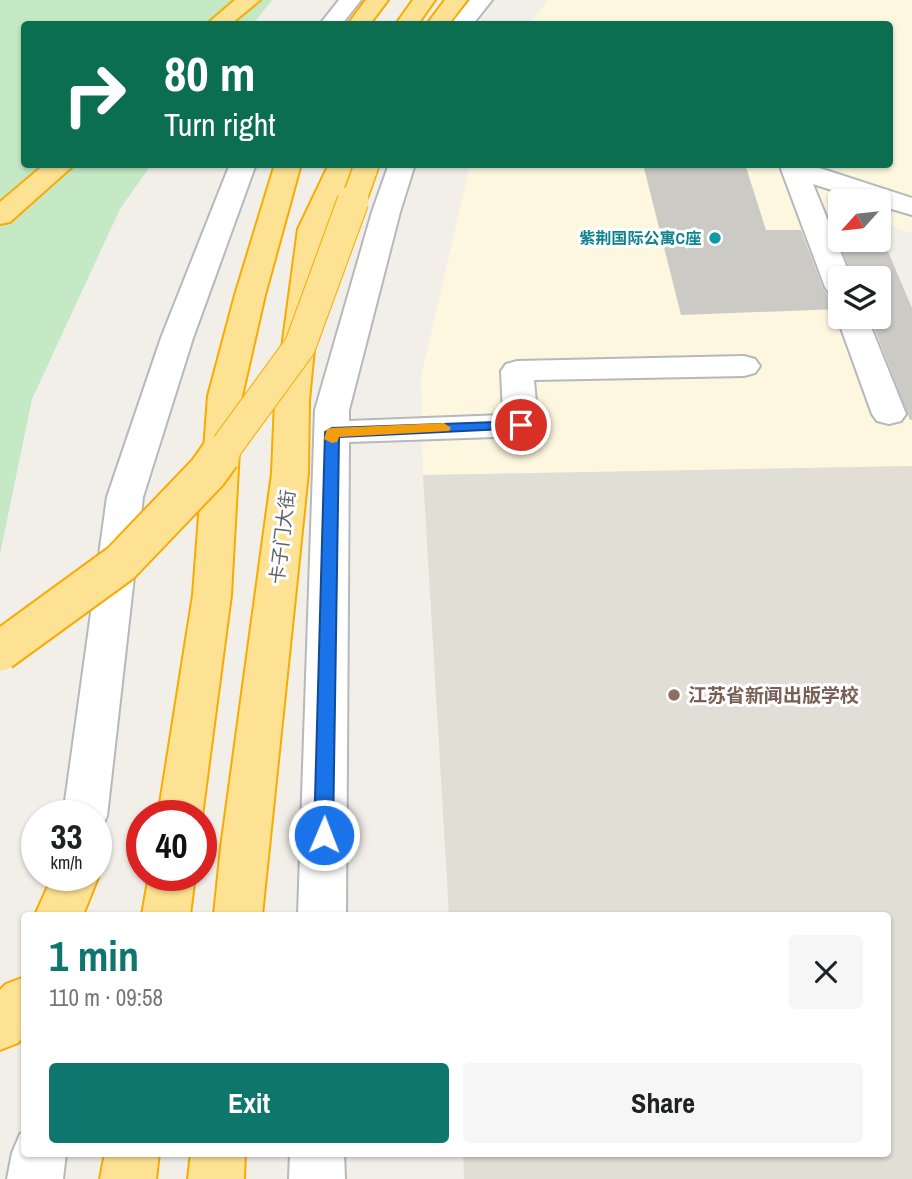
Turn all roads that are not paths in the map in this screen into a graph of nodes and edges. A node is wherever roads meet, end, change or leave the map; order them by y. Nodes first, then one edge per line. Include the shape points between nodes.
1 (249, 0) edge
2 (350, 0) edge
3 (377, 0) edge
4 (424, 0) edge
5 (456, 0) edge
6 (481, 0) edge
7 (222, 21) edge
8 (333, 21) edge
9 (361, 21) edge
10 (409, 21) edge
11 (440, 21) edge
12 (464, 21) edge
13 (57, 168) edge
14 (241, 168) edge
15 (287, 168) edge
16 (341, 168) edge
17 (366, 168) edge
18 (401, 168) edge
19 (794, 168) edge
20 (797, 168) edge
21 (912, 207) edge
22 (0, 216) edge
23 (832, 266) edge
24 (857, 329) edge
25 (744, 366) dead end
26 (889, 414) dead end
27 (332, 432) junction
28 (0, 650) edge
29 (87, 800) edge
30 (182, 800) edge
31 (70, 891) edge
32 (75, 891) edge
33 (170, 891) edge
34 (60, 912) edge
35 (72, 912) edge
36 (166, 912) edge
37 (238, 912) edge
38 (322, 912) edge
39 (21, 1003) edge
40 (0, 1026) edge
41 (38, 1157) edge
42 (131, 1157) edge
43 (218, 1157) edge
44 (317, 1157) edge
45 (35, 1179) edge
46 (128, 1179) edge
47 (216, 1179) edge
48 (317, 1179) edge

1 - 7 highway
2 - 8 street
3 - 9 highway
4 - 10 highway
5 - 11 highway
6 - 12 street
13 - 22 highway
14 - 29 street via 177,338 125,497
15 - 30 highway, bridge via 225,396 212,595
16 - 37 highway, 卡子门大街, bridge via 312,229 292,400 290,473
17 - 28 highway, bridge via 300,346 208,472 121,563
18 - 27 street via 332,410
19 - 23 street
20 - 21 street
24 - 26 street
25 - 27 street via 517,371 521,425
27 - 38 street
31 - 34 highway
32 - 35 street
33 - 36 highway
39 - 40 highway
41 - 45 street
42 - 46 highway
43 - 47 highway
44 - 48 street

